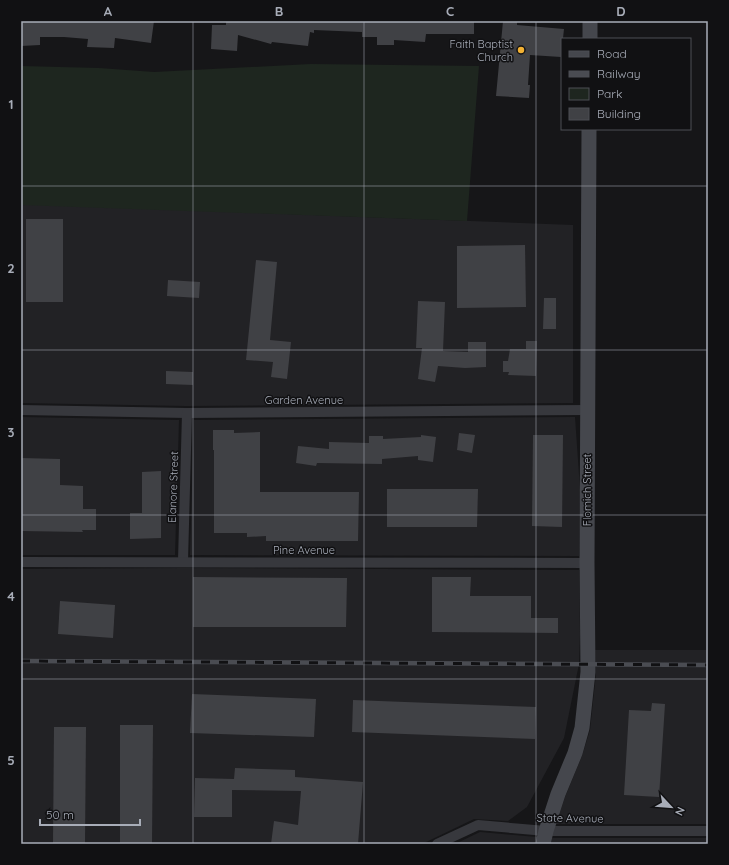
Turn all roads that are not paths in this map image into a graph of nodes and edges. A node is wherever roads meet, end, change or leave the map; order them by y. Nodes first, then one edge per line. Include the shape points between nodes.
1 (590, 21) edge
2 (590, 38) edge
3 (589, 130) edge
4 (21, 410) edge
5 (588, 410) junction
6 (187, 413) junction
7 (21, 562) edge
8 (183, 562) junction
9 (587, 563) junction
10 (708, 831) edge
11 (544, 837) edge
12 (437, 844) edge

1 - 2 street
3 - 5 street, Flomich Street
4 - 6 street, Garden Avenue
5 - 6 street, Garden Avenue
5 - 9 street, Flomich Street
6 - 8 street, Elanore Street
7 - 8 street, Pine Avenue
8 - 9 street, Pine Avenue
9 - 11 street, Flomich Street via 588,664 582,728
10 - 11 street, State Avenue
11 - 12 street, State Avenue via 478,825

